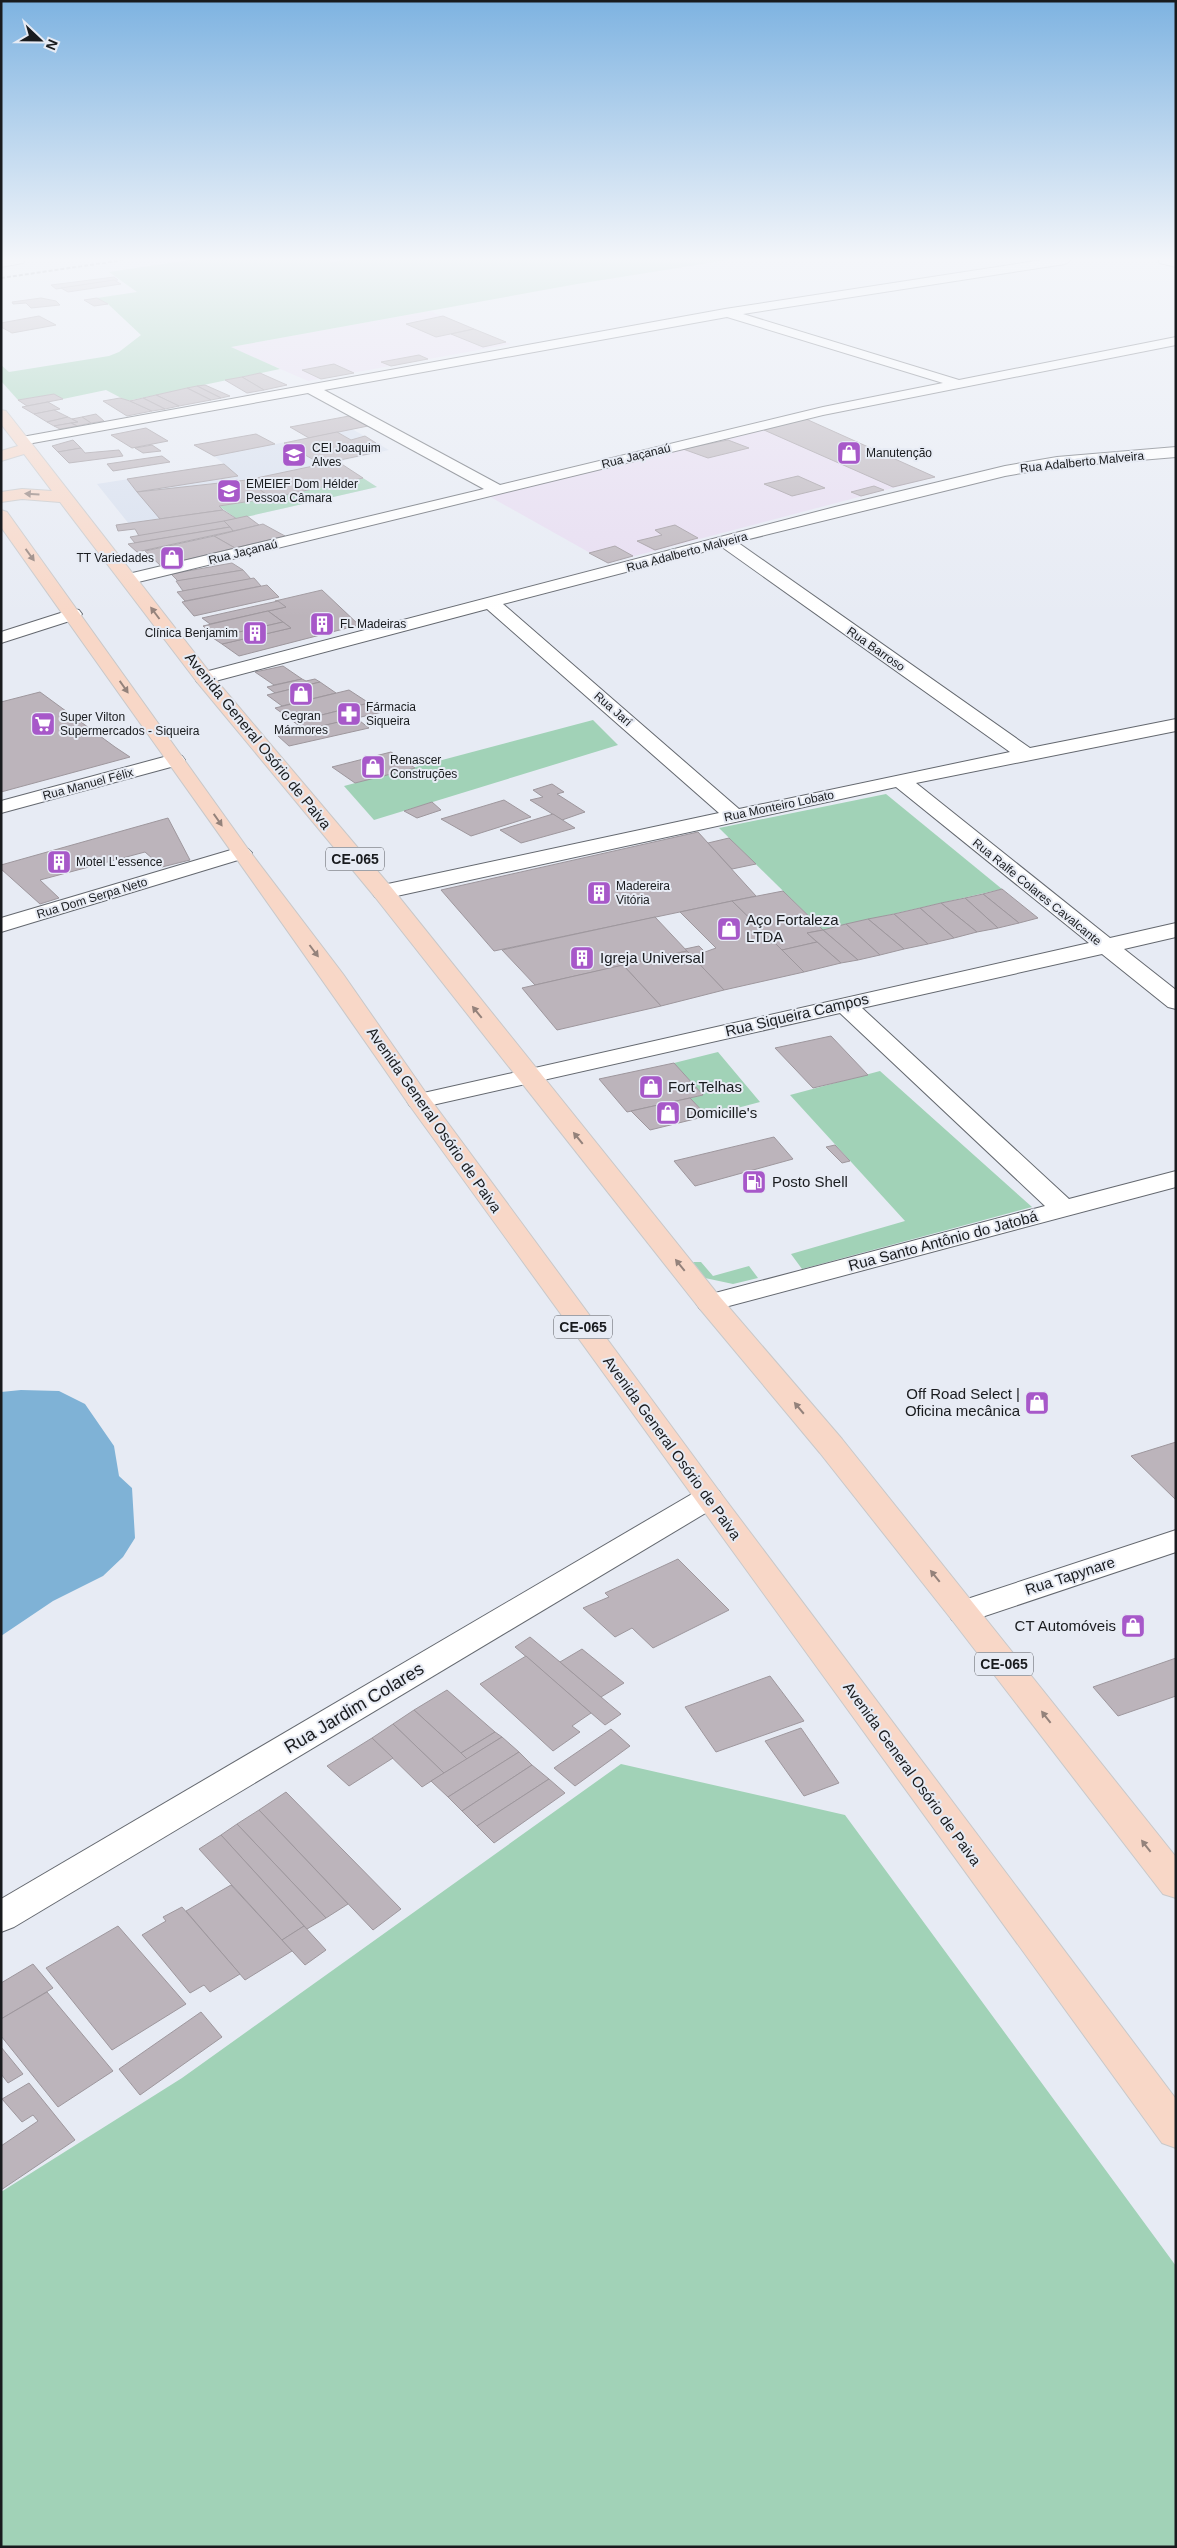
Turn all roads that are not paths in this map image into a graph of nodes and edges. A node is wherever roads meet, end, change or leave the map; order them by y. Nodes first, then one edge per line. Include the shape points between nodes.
1 (359, 379) edge
2 (941, 379) edge
3 (983, 379) edge
4 (958, 384) junction
5 (309, 388) junction
6 (1, 414) edge
7 (24, 444) junction
8 (1176, 452) edge
9 (1, 456) edge
10 (498, 490) junction
11 (1, 497) edge
12 (63, 497) junction
13 (1, 515) edge
14 (726, 542) junction
15 (130, 579) junction
16 (491, 603) junction
17 (73, 614) junction
18 (1, 638) edge
19 (204, 678) junction
20 (1176, 725) edge
21 (1026, 755) junction
22 (175, 760) junction
23 (900, 780) junction
24 (1, 807) edge
25 (734, 815) junction
26 (241, 853) junction
27 (383, 892) junction
28 (1, 925) edge
29 (1176, 930) edge
30 (1103, 946) junction
31 (1176, 1002) edge
32 (844, 1004) junction
33 (529, 1076) junction
34 (418, 1101) junction
35 (1176, 1179) edge
36 (1064, 1209) junction
37 (710, 1303) junction
38 (708, 1498) junction
39 (1176, 1541) edge
40 (964, 1612) junction
41 (1176, 1884) edge
42 (1, 1917) edge
43 (1176, 2131) edge

1 - 5 street
2 - 4 street
3 - 4 street, Rua Jaçanaú
4 - 10 street, Rua Jaçanaú via 823,411
5 - 7 street
5 - 10 street
6 - 7 main road, Avenida General Osório de Paiva / CE-065
7 - 9 main road via 20,451
7 - 12 main road, Avenida General Osório de Paiva / CE-065
8 - 14 street, Rua Adalberto Malveira via 1057,462 1005,471 841,510
10 - 15 street, Rua Jaçanaú
12 -> 11 main road via 22,494
12 - 15 main road, Avenida General Osório de Paiva / CE-065
13 -> 17 main road, Avenida General Osório de Paiva / CE-065
14 - 16 street, Rua Adalberto Malveira
14 - 21 street, Rua Barroso
19 -> 15 main road, Avenida General Osório de Paiva / CE-065
16 - 19 street, Rua Adalberto Malveira
16 - 25 street, Rua Jarí
17 - 18 street
17 -> 22 main road, Avenida General Osório de Paiva / CE-065
19 - 27 main road, Avenida General Osório de Paiva / CE-065
20 - 21 street, Rua Monteiro Lobato
21 - 23 street, Rua Monteiro Lobato
22 - 24 street, Rua Manuel Félix
22 -> 26 main road, Avenida General Osório de Paiva / CE-065
23 - 25 street, Rua Monteiro Lobato
23 - 30 street, Rua Ralfe Colares Cavalcante
25 - 27 street, Rua Monteiro Lobato
26 - 28 street, Rua Dom Serpa Neto
26 -> 34 main road, Avenida General Osório de Paiva / CE-065 via 335,979
33 -> 27 main road, Avenida General Osório de Paiva / CE-065
29 - 30 street, Rua Siqueira Campos
30 - 31 street, Rua Ralfe Colares Cavalcante
30 - 32 street, Rua Siqueira Campos
32 - 33 street, Rua Siqueira Campos
32 - 36 street
33 - 34 street, Rua Siqueira Campos
37 -> 33 main road, Avenida General Osório de Paiva / CE-065
34 - 38 main road, Avenida General Osório de Paiva / CE-065
35 - 36 street, Rua Santo Antônio do Jatobá
36 - 37 street, Rua Santo Antônio do Jatobá
40 -> 37 main road, Avenida General Osório de Paiva / CE-065 via 831,1446
38 - 42 street, Rua Jardim Colares
38 - 43 main road, Avenida General Osório de Paiva / CE-065
39 - 40 street, Rua Tapynare
41 -> 40 main road, Avenida General Osório de Paiva / CE-065

